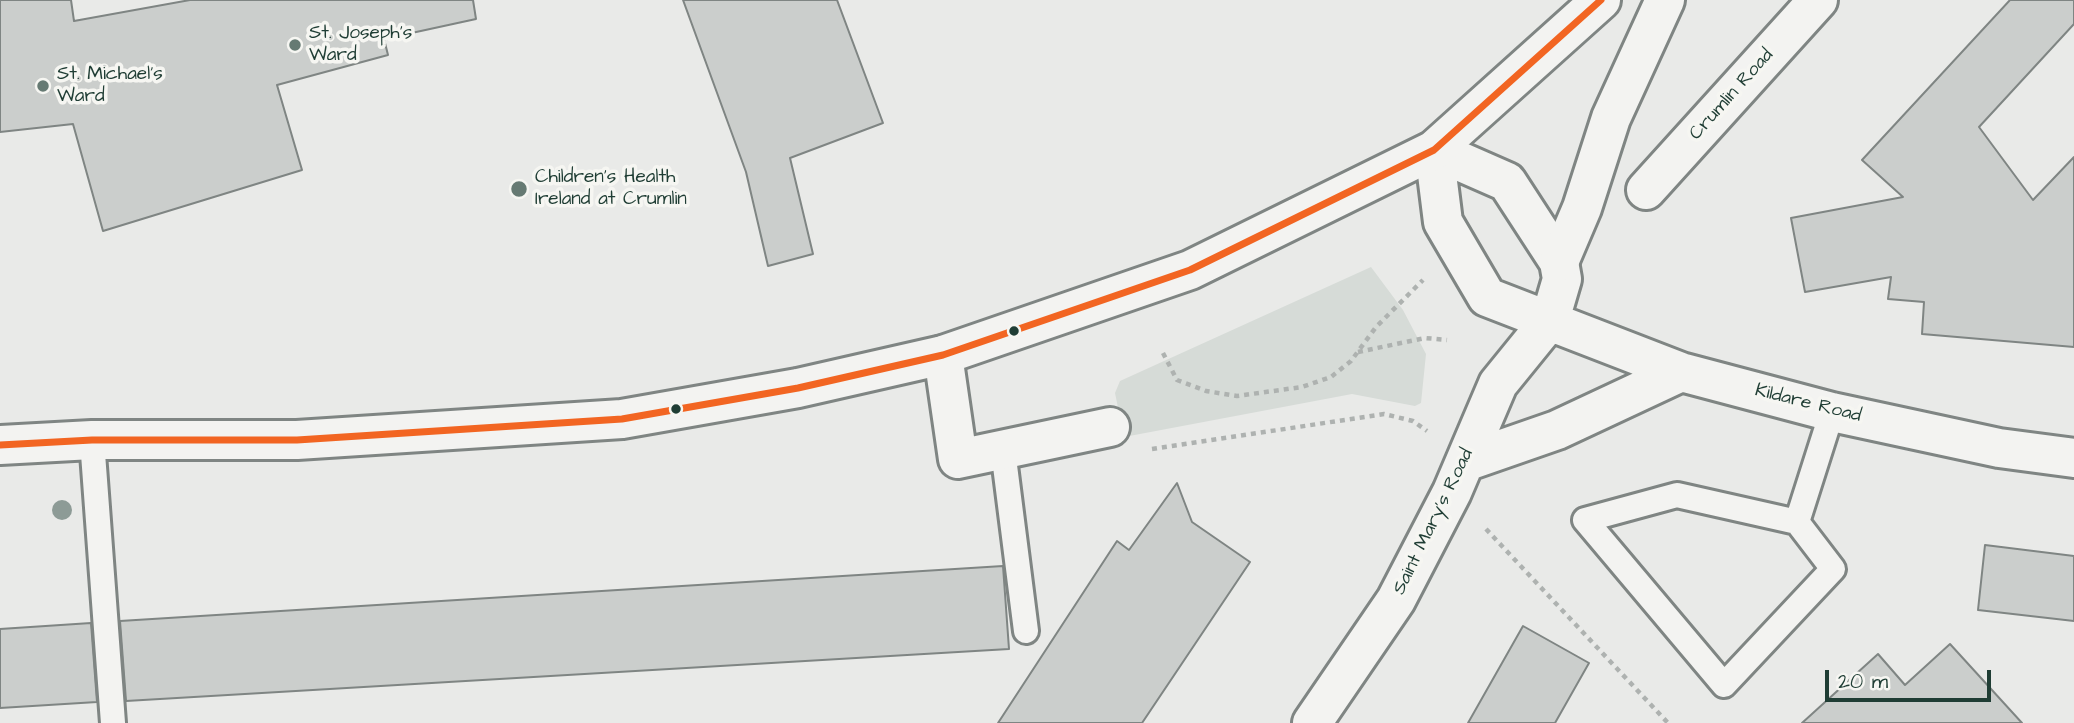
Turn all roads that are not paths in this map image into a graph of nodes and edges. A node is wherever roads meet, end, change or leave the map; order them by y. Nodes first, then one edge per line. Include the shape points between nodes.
1 (1601, 0) edge
2 (1665, 0) edge
3 (1818, 0) edge
4 (1434, 150) junction
5 (1646, 190) dead end
6 (1559, 262) junction
7 (1550, 320) junction
8 (943, 355) junction
9 (1681, 372) junction
10 (1832, 412) junction
11 (1110, 428) road end
12 (92, 440) junction
13 (0, 445) edge
14 (1003, 450) junction
15 (2074, 458) edge
16 (1458, 477) junction
17 (1797, 522) junction
18 (1026, 631) dead end
19 (113, 723) edge
20 (1312, 723) edge

1 - 4 street
2 - 6 street, Saint Mary's Road via 1611,118
3 - 5 street, Crumlin Road
4 - 6 street via 1507,182
4 - 7 street via 1443,222 1487,297
4 - 8 street via 1190,270
6 - 7 street, Saint Mary's Road via 1562,278
7 - 9 street, Kildare Road
7 - 16 street, Saint Mary's Road via 1498,384
8 - 12 street via 798,388 622,419 297,440
8 - 14 street via 958,459
9 - 10 street, Kildare Road
9 - 16 street
10 - 15 street, Kildare Road via 1998,448
10 - 17 lane
11 - 14 street
12 - 13 street
12 - 19 lane
14 - 18 lane
16 - 20 street, Saint Mary's Road via 1396,600
17 - 17 lane via 1833,569 1724,685 1585,520 1677,495

